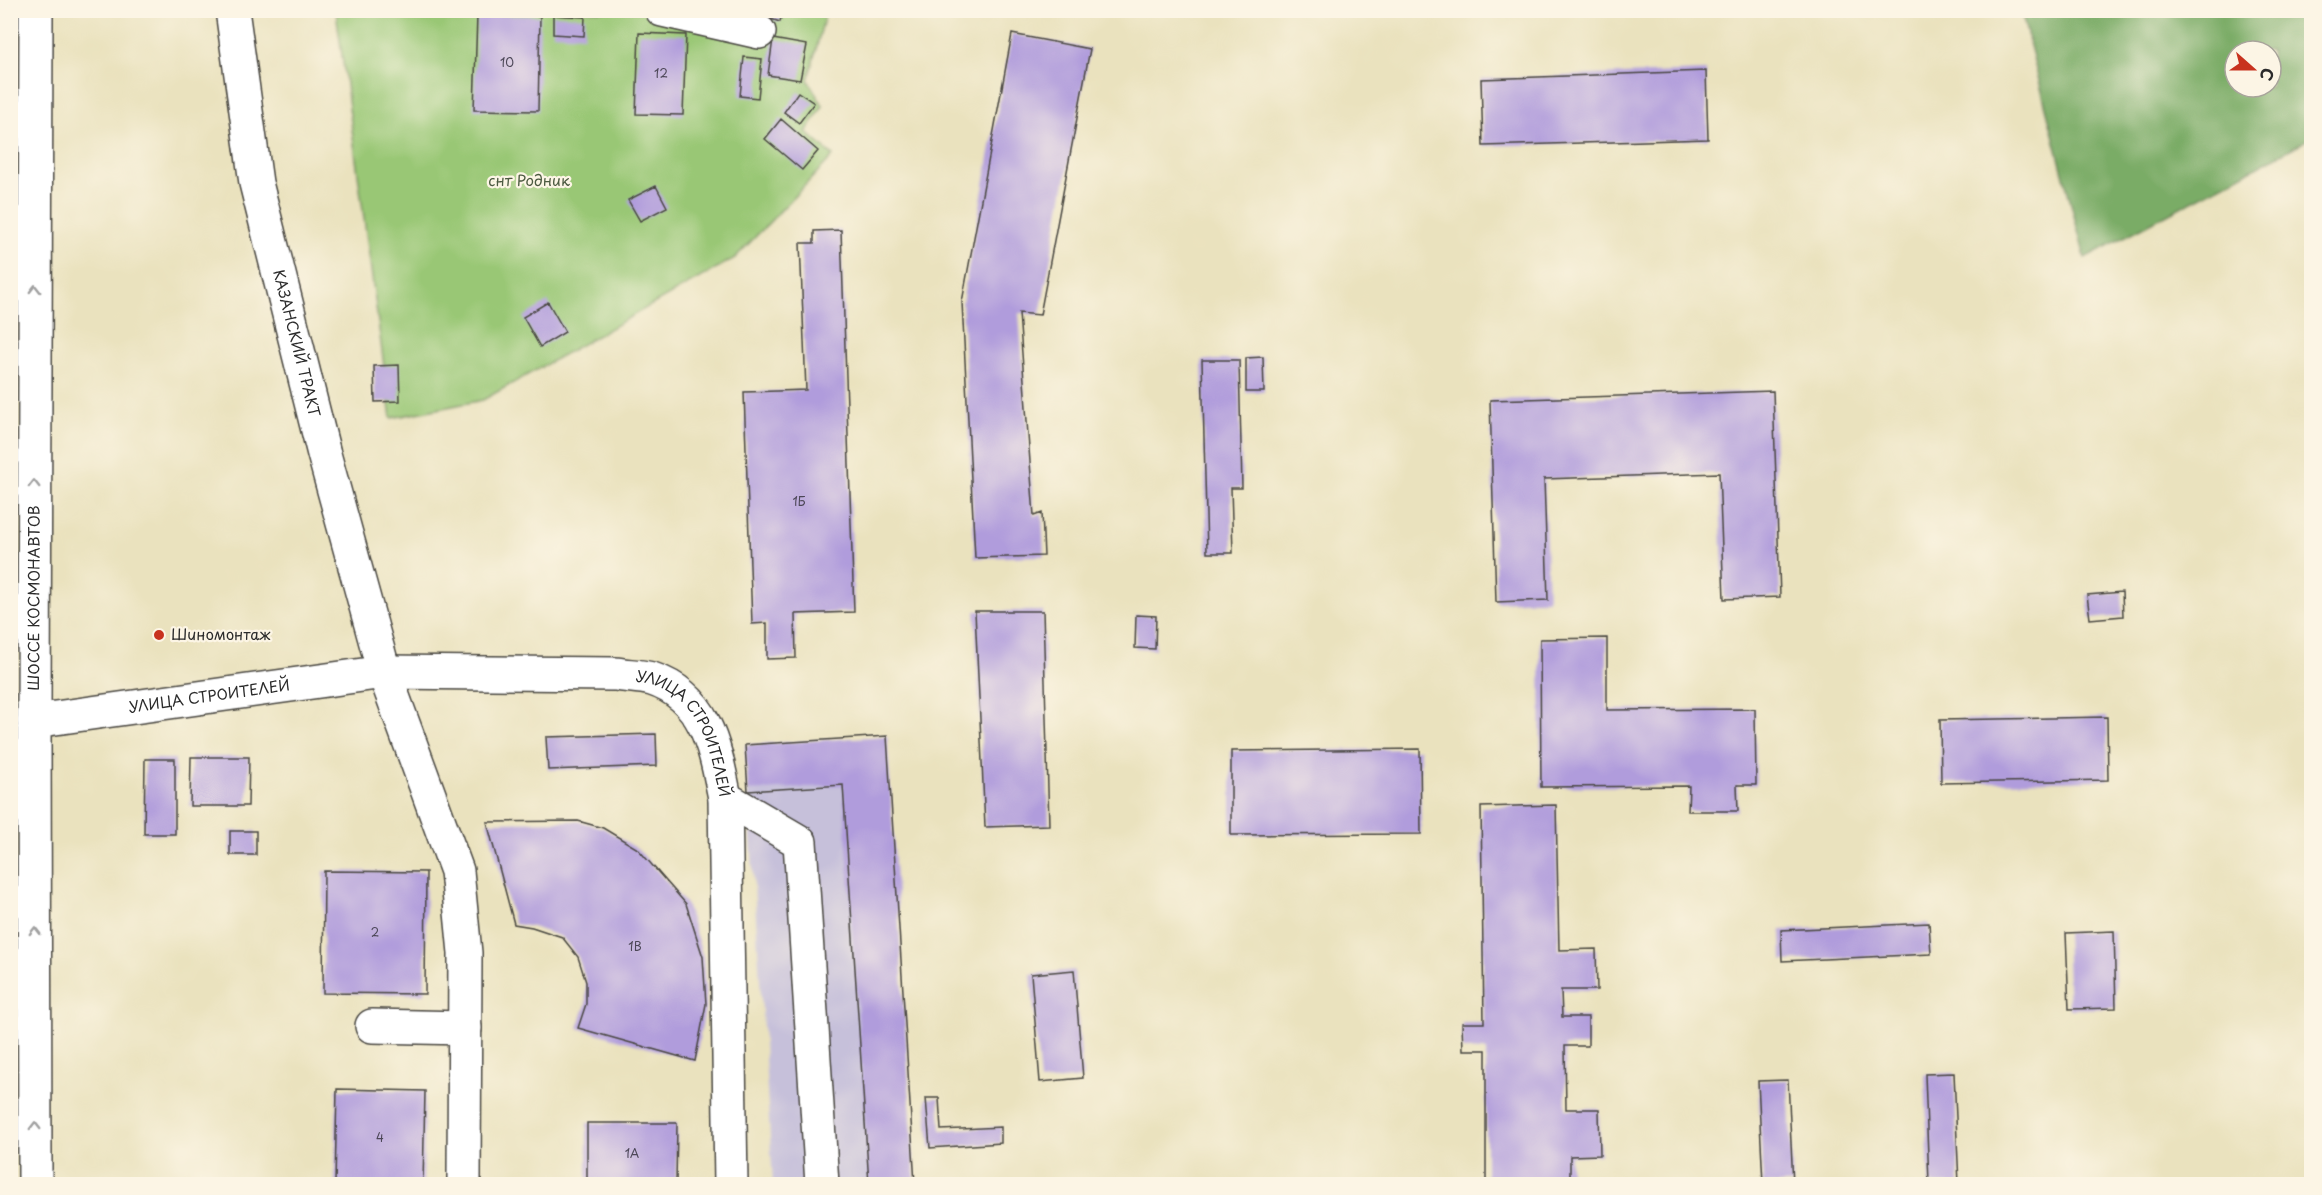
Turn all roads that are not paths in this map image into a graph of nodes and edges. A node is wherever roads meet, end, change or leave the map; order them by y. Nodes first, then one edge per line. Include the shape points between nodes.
1 (36, 10) edge
2 (232, 10) edge
3 (662, 10) edge
4 (759, 32) dead end
5 (384, 672) junction
6 (34, 721) junction
7 (725, 798) junction
8 (372, 1026) dead end
9 (465, 1028) junction
10 (35, 1185) edge
11 (464, 1185) edge
12 (731, 1185) edge
13 (822, 1185) edge

6 -> 1 street, ШОССЕ КОСМОНАВТОВ
2 - 5 street, КАЗАНСКИЙ ТРАКТ via 256,183
3 - 4 street
5 - 6 street, УЛИЦА СТРОИТЕЛЕЙ
5 - 7 street, УЛИЦА СТРОИТЕЛЕЙ via 615,674 652,679 681,694 700,714 715,749
5 - 9 street via 457,871 465,953
10 -> 6 street, ШОССЕ КОСМОНАВТОВ
7 - 12 street
7 - 13 street, УЛИЦА СТРОИТЕЛЕЙ via 800,842
8 - 9 street
9 - 11 street

